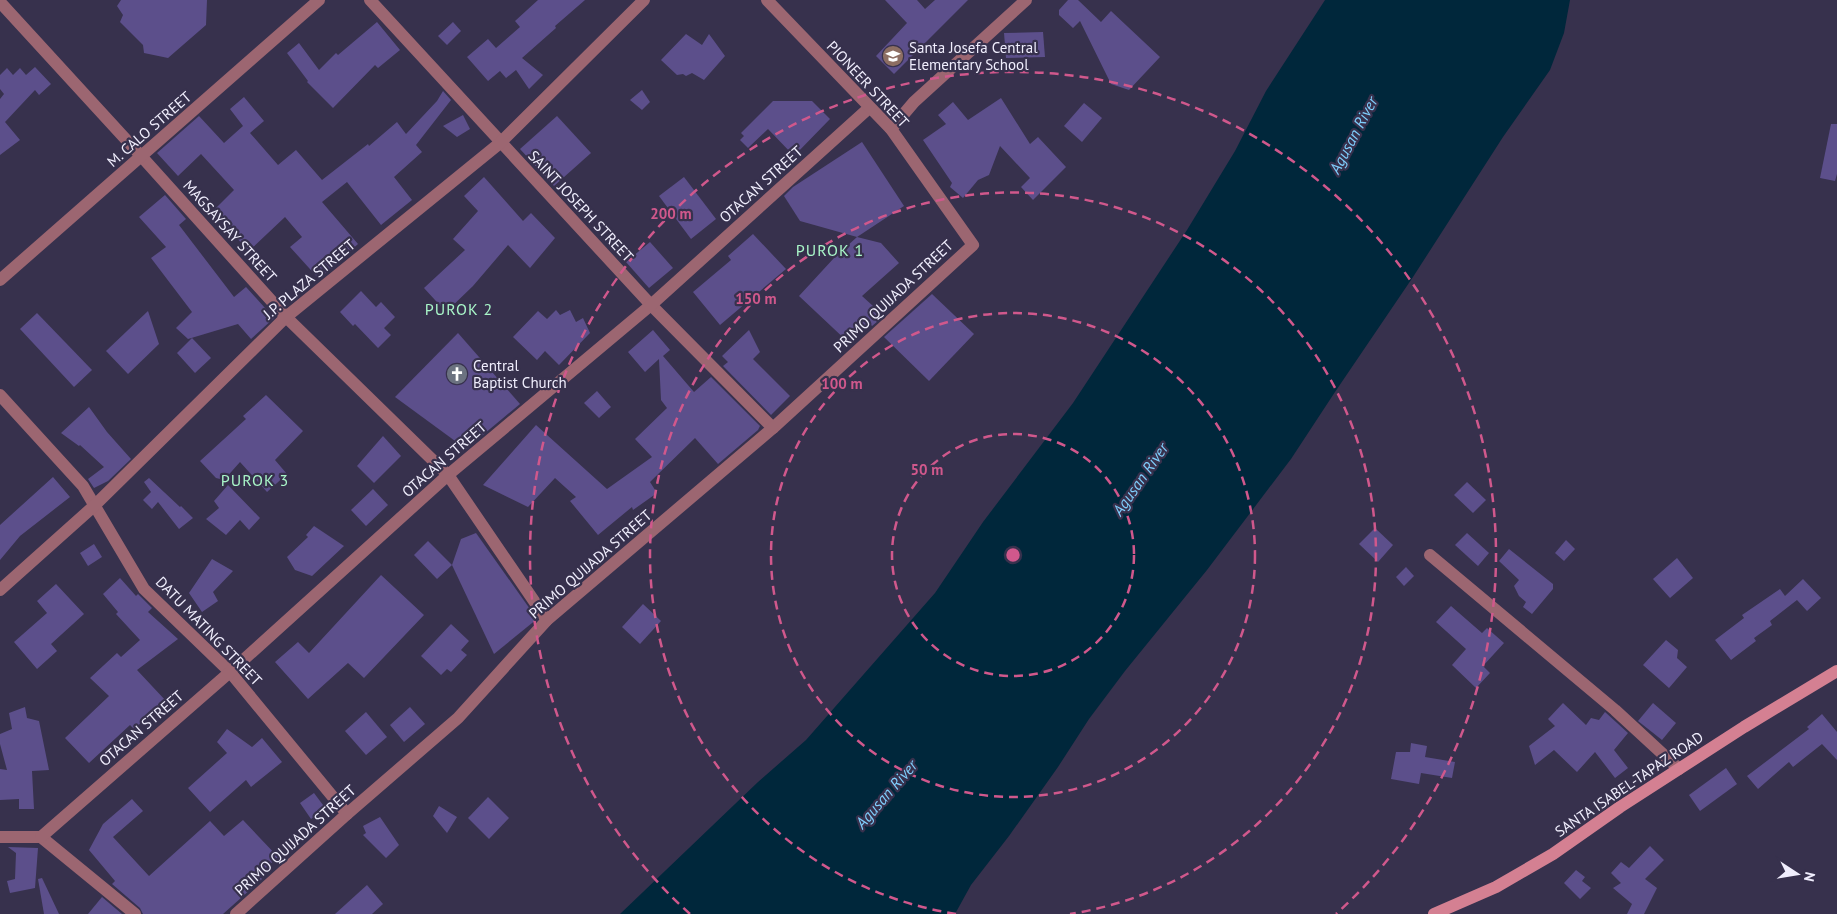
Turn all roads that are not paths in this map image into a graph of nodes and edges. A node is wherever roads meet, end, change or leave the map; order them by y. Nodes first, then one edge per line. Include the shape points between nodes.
1 (319, 0) edge
2 (370, 0) edge
3 (644, 0) edge
4 (768, 0) edge
5 (1026, 0) edge
6 (0, 2) edge
7 (869, 108) junction
8 (891, 129) junction
9 (500, 143) junction
10 (142, 157) junction
11 (973, 245) joint
12 (0, 280) edge
13 (651, 305) junction
14 (286, 317) junction
15 (0, 395) edge
16 (773, 428) junction
17 (448, 475) junction
18 (94, 506) junction
19 (1430, 555) dead end
20 (0, 590) edge
21 (547, 620) junction
22 (1837, 671) edge
23 (230, 672) junction
24 (1679, 769) junction
25 (347, 814) junction
26 (0, 837) edge
27 (41, 837) junction
28 (135, 914) edge
29 (236, 914) edge
30 (1434, 914) edge

1 - 10 street, M. CALO STREET
2 - 9 street, SAINT JOSEPH STREET
3 - 9 street, J.P. PLAZA STREET
4 - 7 street, PIONEER STREET
5 - 8 street via 914,102
6 - 10 street, MAGSAYSAY STREET
7 - 8 street, PIONEER STREET
7 - 13 street, OTACAN STREET
8 - 11 street, PIONEER STREET
9 - 13 street, SAINT JOSEPH STREET
9 - 14 street, J.P. PLAZA STREET
10 - 12 street, M. CALO STREET
10 - 14 street, MAGSAYSAY STREET
11 - 16 street, PRIMO QUIJADA STREET
13 - 16 street, SAINT JOSEPH STREET
13 - 17 street, OTACAN STREET
14 - 17 street, MAGSAYSAY STREET
14 - 18 street, J.P. PLAZA STREET
15 - 18 street, DATU MATING STREET via 66,466
16 - 21 street, PRIMO QUIJADA STREET
17 - 21 street, MAGSAYSAY STREET
17 - 23 street, OTACAN STREET
18 - 20 street, J.P. PLAZA STREET
18 - 23 street, DATU MATING STREET via 144,589
19 - 24 street via 1615,710
21 - 25 street, PRIMO QUIJADA STREET via 458,718
22 - 24 street, SANTA ISABEL-TAPAZ ROAD
23 - 25 street, DATU MATING STREET
23 - 27 street, OTACAN STREET
24 - 30 street, SANTA ISABEL-TAPAZ ROAD via 1553,854 1496,887
25 - 29 street, PRIMO QUIJADA STREET
26 - 27 street
27 - 28 street

